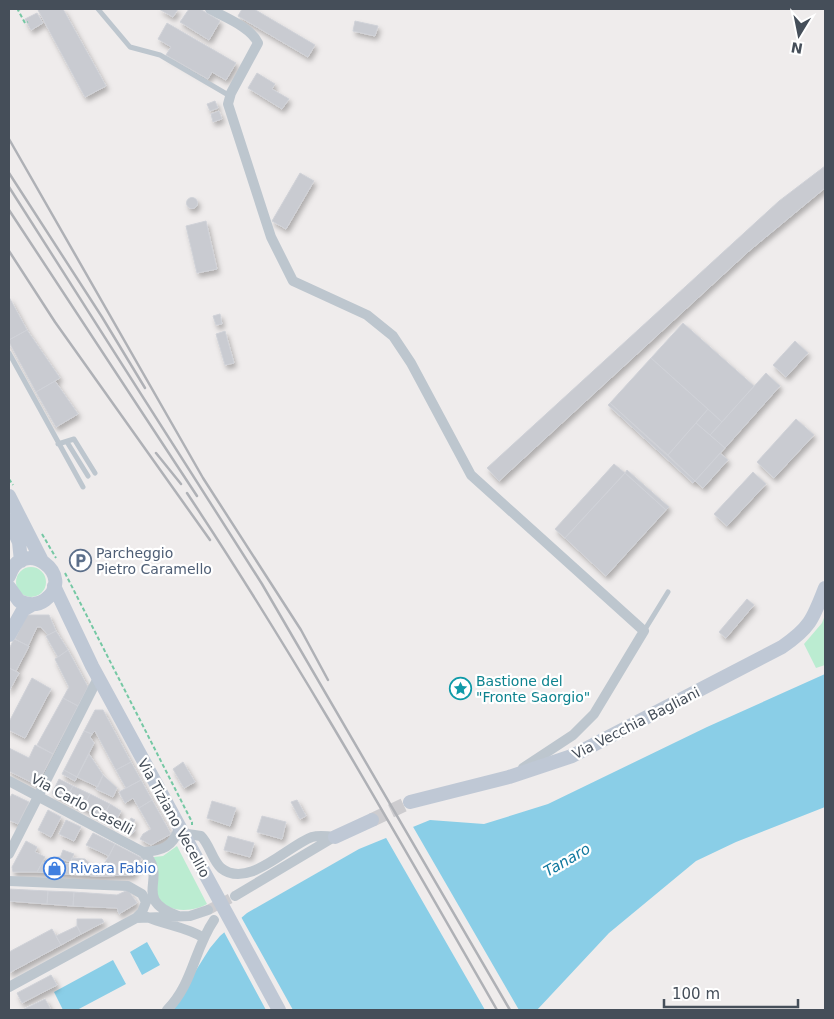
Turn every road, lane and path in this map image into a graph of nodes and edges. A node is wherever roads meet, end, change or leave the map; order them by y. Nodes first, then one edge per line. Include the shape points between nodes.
1 (20, 9) edge
2 (98, 9) edge
3 (210, 9) edge
4 (28, 22) dead end
5 (230, 96) junction
6 (9, 353) edge
7 (67, 442) junction
8 (58, 444) junction
9 (95, 473) dead end
10 (88, 476) dead end
11 (9, 479) edge
12 (83, 487) dead end
13 (11, 491) edge
14 (9, 522) edge
15 (40, 530) dead end
16 (42, 560) junction
17 (57, 560) dead end
18 (62, 567) dead end
19 (13, 568) edge
20 (54, 586) junction
21 (825, 588) edge
22 (9, 592) edge
23 (668, 592) dead end
24 (37, 603) junction
25 (72, 625) junction
26 (644, 631) junction
27 (9, 635) edge
28 (98, 678) junction
29 (509, 777) junction
30 (9, 782) edge
31 (38, 797) junction
32 (410, 802) tunnel mouth
33 (372, 820) tunnel mouth
34 (184, 831) junction
35 (335, 837) junction
36 (143, 852) junction
37 (9, 854) edge
38 (9, 881) edge
39 (235, 896) tunnel mouth
40 (208, 910) tunnel mouth
41 (178, 916) junction
42 (140, 917) junction
43 (214, 920) tunnel mouth
44 (204, 938) junction
45 (9, 987) edge
46 (167, 1010) edge
47 (279, 1010) edge

1 - 4 path via 24,23
2 - 5 lane via 130,46 160,55
3 - 5 street via 242,28 258,44
5 - 26 street via 229,110 254,187 277,251 294,281 367,315 393,336 471,475
6 - 8 lane
7 - 8 lane
7 - 9 lane via 74,439
7 - 10 lane
8 - 12 lane
11 - 13 path
13 - 16 main road
14 - 19 main road via 19,542
15 - 17 path
16 - 19 main road via 28,558
16 - 20 main road via 54,574
18 - 34 path via 192,822
20 - 24 main road via 48,598
20 - 25 main road
21 - 29 main road, Via Vecchia Bagliani via 808,626 782,648 572,756
22 - 24 main road via 20,602
23 - 26 lane
24 - 25 main road via 57,605
24 - 27 main road via 22,610
25 - 28 main road, Via Tiziano Vecellio
26 - 29 street via 594,714 573,735
28 - 31 street
28 - 34 main road, Via Tiziano Vecellio
29 - 32 main road, Via Vecchia Bagliani
30 - 31 street, Via Carlo Caselli
31 - 36 street, Via Carlo Caselli
31 - 37 street
33 - 35 main road
34 - 35 street via 201,836 219,866 239,874 254,871 311,837
34 - 36 street via 169,847
34 - 47 main road, Via Tiziano Vecellio
35 - 39 street
36 - 41 street via 154,868 152,893 156,904
38 - 42 street via 128,886 142,894 146,902
40 - 41 street
41 - 42 street
42 - 44 street via 197,933
42 - 45 street
43 - 44 street
44 - 46 street via 185,988

